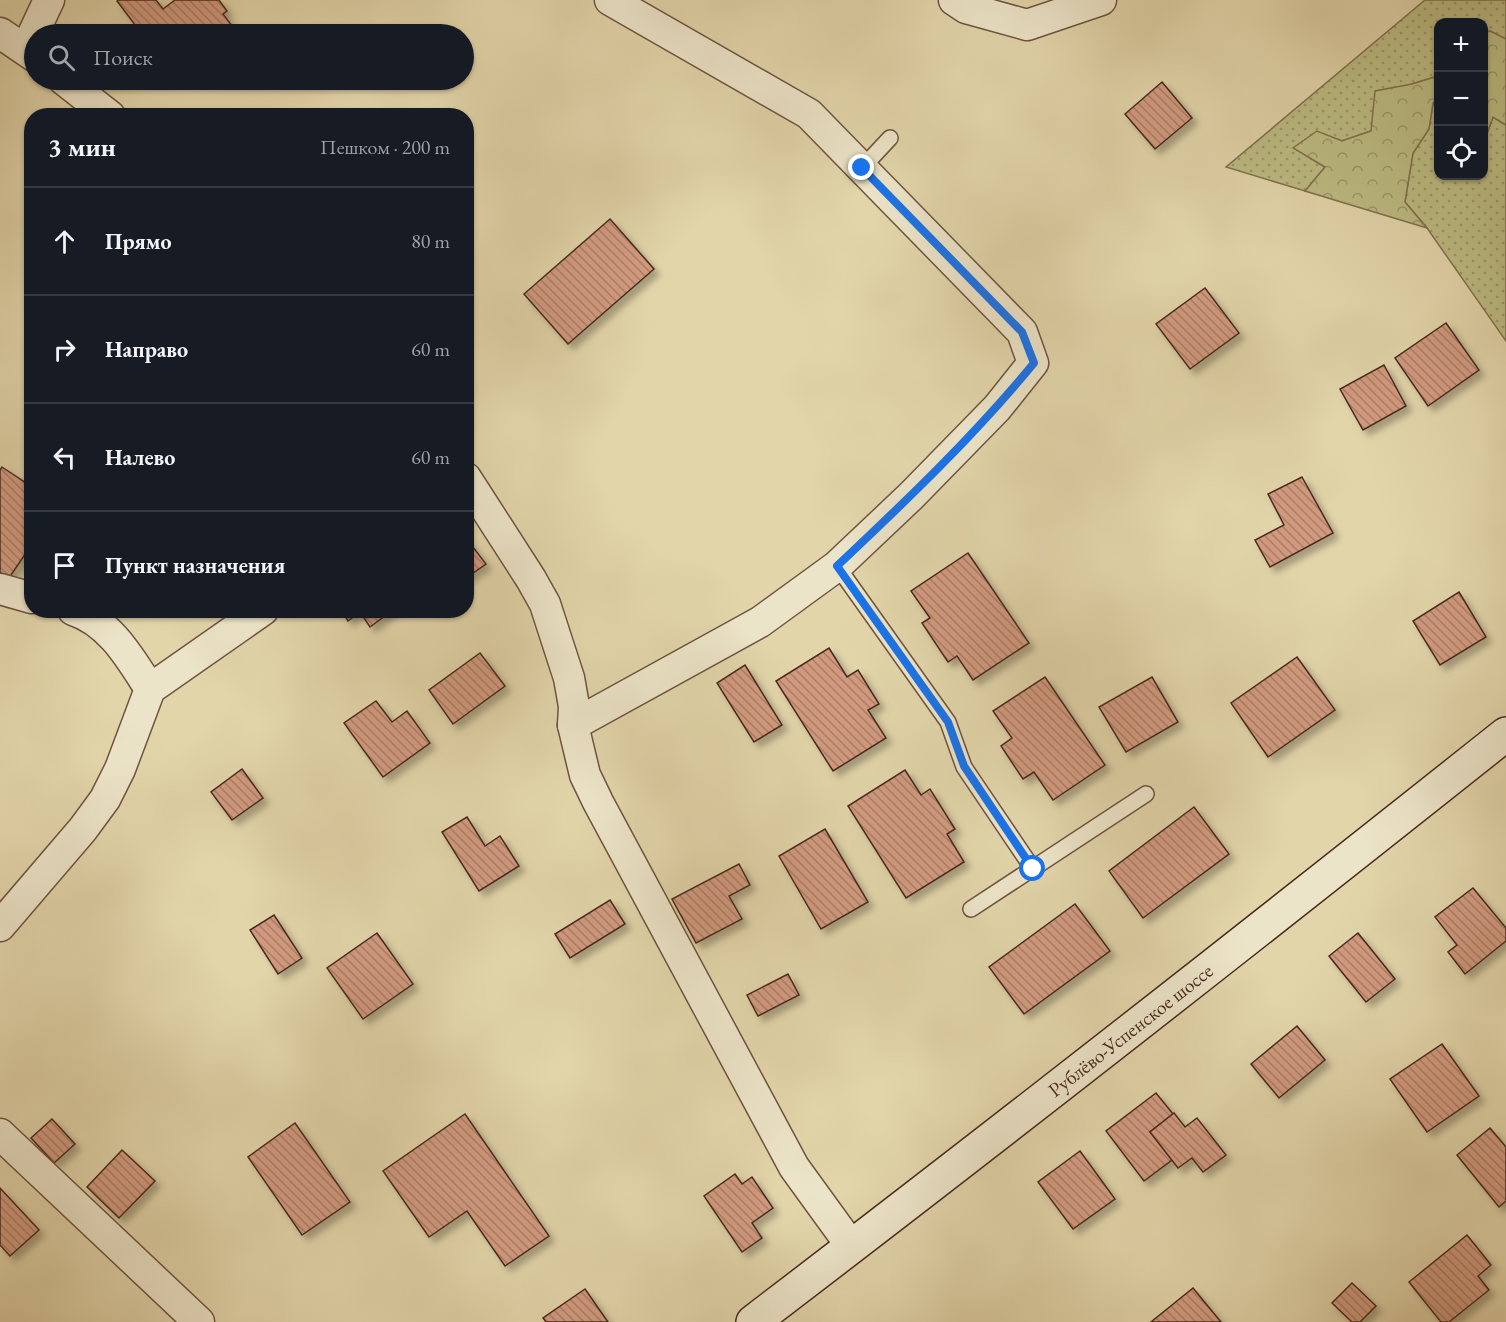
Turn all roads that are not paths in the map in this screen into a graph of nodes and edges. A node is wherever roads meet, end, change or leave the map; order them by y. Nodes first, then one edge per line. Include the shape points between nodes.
1 (49, 0) edge
2 (610, 0) edge
3 (954, 0) edge
4 (1101, 0) edge
5 (40, 24) edge
6 (0, 33) edge
7 (24, 49) edge
8 (77, 90) edge
9 (100, 108) edge
10 (890, 138) dead end
11 (862, 168) junction
12 (474, 490) edge
13 (837, 566) junction
14 (0, 589) edge
15 (24, 596) edge
16 (87, 618) edge
17 (252, 618) edge
18 (150, 689) junction
19 (573, 725) junction
20 (1506, 734) edge
21 (1146, 794) dead end
22 (1033, 869) junction
23 (971, 909) dead end
24 (0, 926) edge
25 (0, 1134) edge
26 (852, 1247) junction
27 (199, 1322) edge
28 (753, 1322) edge

1 - 5 street
2 - 11 street via 809,114
3 - 4 street via 966,8 1027,25
6 - 7 street
8 - 9 street
10 - 11 lane
11 - 13 street via 1022,332 1034,363 997,408
12 - 19 street via 544,604 569,678
13 - 19 street via 760,622
13 - 22 lane via 948,722 964,766
14 - 15 street
16 - 18 street via 122,645
17 - 18 street
18 - 24 street via 105,799
19 - 26 street via 585,775 598,802 795,1167
20 - 26 main road, Рублёво-Успенское шоссе
21 - 22 lane
22 - 23 lane
25 - 27 street
26 - 28 main road, Рублёво-Успенское шоссе

